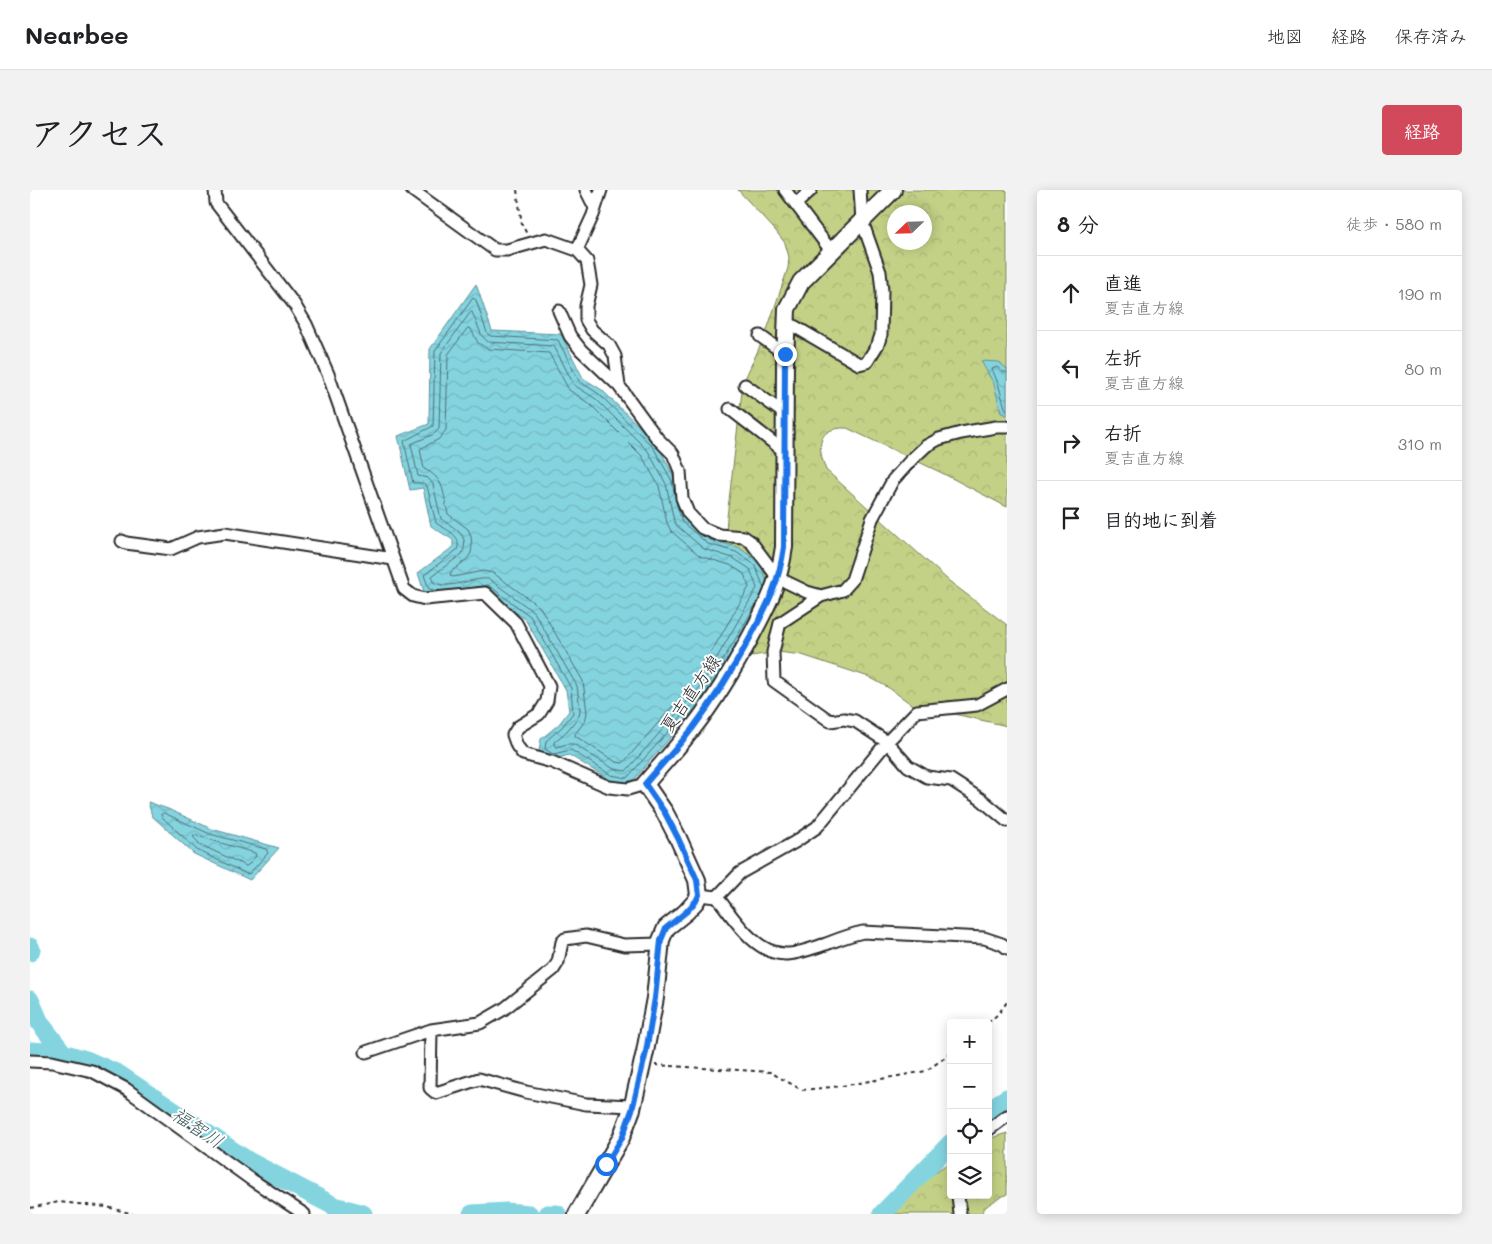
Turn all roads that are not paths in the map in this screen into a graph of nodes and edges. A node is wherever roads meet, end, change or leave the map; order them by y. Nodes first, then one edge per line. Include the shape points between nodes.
1 (215, 190) edge
2 (412, 190) edge
3 (586, 190) edge
4 (601, 190) edge
5 (785, 190) edge
6 (810, 190) edge
7 (860, 190) edge
8 (893, 190) edge
9 (796, 204) junction
10 (595, 208) junction
11 (862, 222) junction
12 (577, 250) junction
13 (832, 252) junction
14 (559, 311) dead end
15 (787, 322) junction
16 (760, 336) dead end
17 (785, 354) junction
18 (745, 385) dead end
19 (619, 386) junction
20 (730, 409) dead end
21 (784, 414) junction
22 (1007, 427) edge
23 (784, 451) junction
24 (122, 541) dead end
25 (393, 559) junction
26 (778, 578) junction
27 (821, 596) junction
28 (1007, 689) edge
29 (887, 742) junction
30 (645, 784) junction
31 (1007, 821) edge
32 (699, 895) junction
33 (717, 897) junction
34 (660, 944) junction
35 (1007, 948) edge
36 (431, 1030) junction
37 (366, 1052) dead end
38 (30, 1061) edge
39 (633, 1106) junction
40 (1007, 1116) edge
41 (992, 1127) edge
42 (958, 1199) edge
43 (304, 1214) edge
44 (577, 1214) edge
45 (960, 1214) edge

1 - 25 street via 216,203 306,324 328,374
2 - 12 street via 495,250 507,250 546,239
3 - 10 street
4 - 10 street
5 - 9 street
6 - 9 street
7 - 11 street
8 - 11 main road, 夏吉直方線
9 - 13 street
10 - 12 street
11 - 13 main road, 夏吉直方線
11 - 15 street via 880,272 882,291 881,335 867,362 859,364
12 - 19 street via 587,262 591,285 586,320 615,356
13 - 15 main road, 夏吉直方線 via 801,282 787,309
14 - 19 street via 570,336 581,350
15 - 17 main road, 夏吉直方線
16 - 17 street
17 - 21 main road, 夏吉直方線
18 - 21 street
19 - 26 street via 657,438 673,454 680,471 682,498 688,513 702,528 719,535 744,536
20 - 23 street
21 - 23 main road, 夏吉直方線
22 - 27 street via 961,433 926,446 893,480 872,519 852,580 843,590
23 - 26 main road, 夏吉直方線 via 784,547
24 - 25 street via 171,549 198,537 225,533
25 - 30 street via 404,589 413,596 425,599 485,593 516,623 549,686 539,714 518,727 513,735 523,754 552,762 609,787 628,789
26 - 27 street
26 - 30 main road, 夏吉直方線 via 769,603 717,693 692,729
27 - 29 street via 780,623 773,652 774,681 830,721 855,721
28 - 29 street via 977,705 917,711
29 - 31 street via 908,766 926,777 951,780
29 - 33 street via 817,827 740,873
30 - 32 main road via 678,838 697,880
32 - 33 street
32 - 34 main road via 686,912 666,928
33 - 35 street via 748,937 774,952 787,955 863,932 984,938
34 - 36 street via 624,945 586,936 565,939 553,970 504,1009 480,1023
34 - 39 main road via 655,998
36 - 37 street
36 - 39 street via 430,1088 436,1093 479,1079 586,1104
38 - 43 street via 52,1062 92,1072 126,1089
39 - 44 main road via 622,1138
40 - 41 street
42 - 45 street

